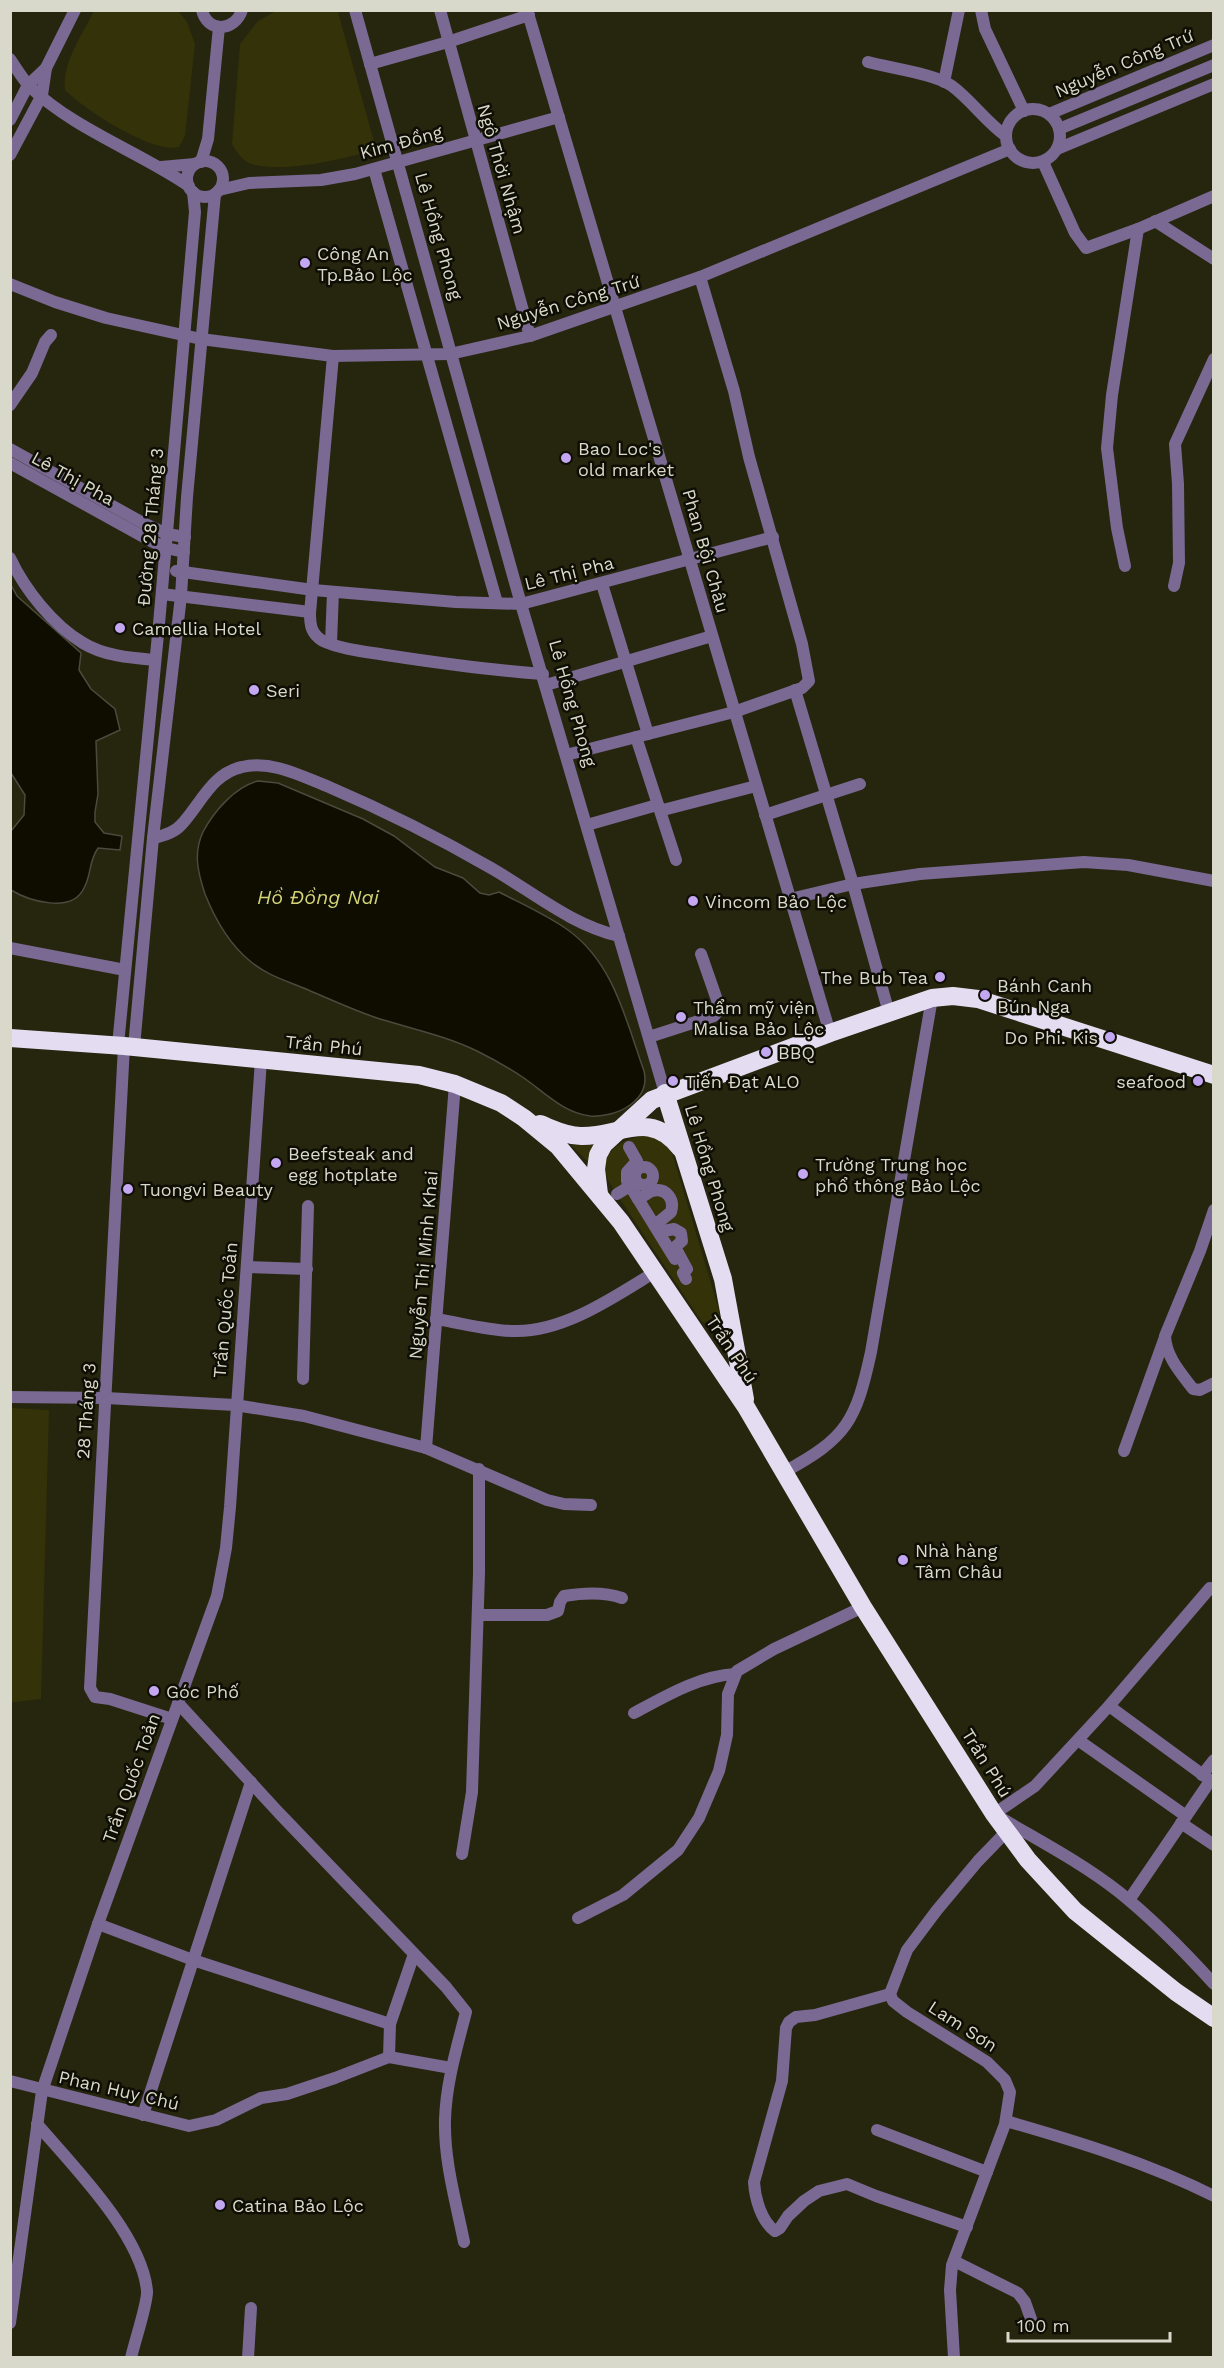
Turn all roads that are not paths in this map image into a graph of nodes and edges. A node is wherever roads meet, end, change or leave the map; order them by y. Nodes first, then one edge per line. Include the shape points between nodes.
1 (75, 10) edge
2 (202, 10) edge
3 (242, 10) edge
4 (355, 10) edge
5 (440, 10) edge
6 (959, 10) edge
7 (981, 10) edge
8 (528, 13) edge
9 (219, 27) junction
10 (448, 42) junction
11 (1214, 45) edge
12 (10, 59) edge
13 (868, 62) dead end
14 (370, 64) junction
15 (1214, 66) edge
16 (46, 68) junction
17 (944, 82) junction
18 (1214, 84) edge
19 (28, 85) junction
20 (42, 95) junction
21 (1024, 111) junction
22 (1049, 114) junction
23 (559, 117) junction
24 (10, 120) edge
25 (1059, 129) junction
26 (474, 140) junction
27 (1008, 143) junction
28 (1057, 149) junction
29 (10, 155) edge
30 (1043, 162) junction
31 (207, 164) junction
32 (397, 164) junction
33 (161, 167) junction
34 (374, 169) junction
35 (249, 183) junction
36 (191, 189) junction
37 (217, 192) junction
38 (1214, 196) edge
39 (1155, 222) junction
40 (1138, 229) junction
41 (1214, 259) edge
42 (700, 278) junction
43 (10, 284) edge
44 (615, 307) junction
45 (51, 335) dead end
46 (184, 336) junction
47 (530, 336) junction
48 (201, 339) junction
49 (426, 352) junction
50 (450, 354) junction
51 (333, 356) junction
52 (1214, 359) edge
53 (10, 405) edge
54 (10, 448) edge
55 (10, 463) edge
56 (167, 534) junction
57 (185, 537) junction
58 (773, 537) junction
59 (166, 548) junction
60 (184, 552) junction
61 (10, 558) edge
62 (689, 559) junction
63 (1125, 566) dead end
64 (164, 570) junction
65 (182, 572) junction
66 (602, 584) junction
67 (1174, 586) dead end
68 (313, 590) junction
69 (333, 592) junction
70 (162, 594) junction
71 (181, 596) junction
72 (496, 603) junction
73 (521, 604) junction
74 (310, 612) junction
75 (712, 636) junction
76 (331, 643) junction
77 (155, 660) junction
78 (624, 661) junction
79 (544, 679) junction
80 (795, 690) junction
81 (734, 712) junction
82 (149, 715) junction
83 (166, 716) junction
84 (642, 736) junction
85 (566, 755) junction
86 (860, 784) dead end
87 (756, 786) junction
88 (827, 796) junction
89 (657, 805) junction
90 (765, 815) junction
91 (587, 825) junction
92 (153, 838) junction
93 (676, 860) dead end
94 (1214, 881) edge
95 (853, 884) junction
96 (790, 899) junction
97 (619, 936) junction
98 (10, 948) edge
99 (701, 954) dead end
100 (125, 970) junction
101 (932, 998) junction
102 (889, 1013) junction
103 (830, 1033) junction
104 (649, 1037) junction
105 (10, 1038) edge
106 (125, 1046) junction
107 (261, 1060) junction
108 (1214, 1075) edge
109 (455, 1084) junction
110 (665, 1094) junction
111 (524, 1118) junction
112 (619, 1129) junction
113 (629, 1147) dead end
114 (682, 1150) junction
115 (630, 1186) junction
116 (608, 1195) junction
117 (639, 1199) junction
118 (309, 1206) dead end
119 (1214, 1210) edge
120 (683, 1262) junction
121 (247, 1267) junction
122 (307, 1269) junction
123 (655, 1272) junction
124 (686, 1279) dead end
125 (730, 1318) junction
126 (436, 1319) junction
127 (694, 1331) junction
128 (1165, 1336) junction
129 (303, 1379) dead end
130 (1214, 1383) edge
131 (10, 1397) edge
132 (106, 1398) junction
133 (235, 1405) junction
134 (746, 1407) junction
135 (426, 1448) junction
136 (1124, 1451) dead end
137 (479, 1469) junction
138 (784, 1472) junction
139 (591, 1505) dead end
140 (1210, 1588) dead end
141 (622, 1598) dead end
142 (863, 1607) junction
143 (478, 1615) junction
144 (735, 1674) junction
145 (178, 1703) junction
146 (1109, 1706) junction
147 (634, 1713) dead end
148 (172, 1719) junction
149 (1078, 1740) junction
150 (1214, 1760) edge
151 (1208, 1780) edge
152 (251, 1782) junction
153 (994, 1814) junction
154 (1183, 1820) junction
155 (1007, 1831) junction
156 (1214, 1845) edge
157 (462, 1854) dead end
158 (1128, 1900) junction
159 (578, 1918) dead end
160 (98, 1924) junction
161 (414, 1954) junction
162 (193, 1960) junction
163 (1214, 1984) edge
164 (890, 1994) junction
165 (1214, 2018) edge
166 (390, 2024) junction
167 (389, 2057) junction
168 (451, 2068) junction
169 (10, 2081) edge
170 (42, 2091) junction
171 (143, 2115) junction
172 (1006, 2121) junction
173 (37, 2124) junction
174 (877, 2130) dead end
175 (987, 2172) junction
176 (1214, 2196) edge
177 (967, 2227) junction
178 (464, 2242) dead end
179 (954, 2261) junction
180 (251, 2308) dead end
181 (1031, 2319) dead end
182 (10, 2323) edge
183 (131, 2358) edge
184 (248, 2358) edge
185 (954, 2358) edge

1 - 16 street
2 - 9 street via 207,21
3 - 9 street via 231,25
4 - 14 street, Lê Hồng Phong
5 - 10 street, Ngô Thời Nhậm
6 - 17 street
7 - 21 street via 985,29
8 - 10 street
8 - 23 street, Phan Bội Châu
9 - 31 street
10 - 14 street
10 - 26 street, Ngô Thời Nhậm
11 - 22 street, Nguyễn Công Trứ
12 - 19 street
13 - 17 street
14 - 32 street, Lê Hồng Phong
15 - 25 street, Nguyễn Công Trứ
16 - 19 street
16 - 20 street
17 - 27 street via 962,94
18 - 28 street
19 - 20 street
19 - 24 street
20 - 29 street
20 - 33 street via 74,120
21 - 22 street
21 - 27 street via 1013,119
22 - 25 street
23 - 26 street, Kim Đồng
23 - 44 street, Phan Bội Châu
25 - 28 street
26 - 32 street, Kim Đồng
26 - 47 street, Ngô Thời Nhậm
27 - 30 street via 1013,154 1024,161
27 - 42 street, Nguyễn Công Trứ
28 - 30 street
30 - 40 street via 1074,233 1086,248
31 - 33 street
31 - 35 street, Kim Đồng
31 - 36 street via 188,174
31 - 37 street via 223,180
32 - 34 street, Kim Đồng
32 - 50 street, Lê Hồng Phong
33 - 36 street
34 - 35 street, Kim Đồng via 321,180
34 - 49 street
35 - 37 street, Kim Đồng
36 - 37 street via 204,196
36 - 46 street, Đường 28 Tháng 3 via 195,212
37 - 48 street, Đường 28 Tháng 3
38 - 39 street
39 - 40 street
39 - 41 street
40 - 63 street via 1107,447
42 - 44 street, Nguyễn Công Trứ
42 - 58 street
43 - 46 street, Nguyễn Công Trứ via 100,316
44 - 47 street, Nguyễn Công Trứ
44 - 62 street, Phan Bội Châu
45 - 53 street
46 - 48 street, Nguyễn Công Trứ
46 - 56 street, Đường 28 Tháng 3
47 - 50 street, Nguyễn Công Trứ
48 - 51 street, Nguyễn Công Trứ
48 - 57 street, Đường 28 Tháng 3
49 - 50 street, Nguyễn Công Trứ
49 - 51 street, Nguyễn Công Trứ
49 - 72 street
50 - 73 street, Lê Hồng Phong
51 - 68 street
52 - 67 street via 1175,444 1179,564
54 - 56 street
55 - 59 street, Lê Thị Pha
56 - 57 street
56 - 59 street, Đường 28 Tháng 3
57 - 60 street, Đường 28 Tháng 3
58 - 62 street, Lê Thị Pha
58 - 80 street via 808,668 809,681
59 - 60 street, Lê Thị Pha
59 - 64 street, Đường 28 Tháng 3
60 - 65 street, Đường 28 Tháng 3
61 - 77 street via 37,599 84,644 118,656
62 - 66 street, Lê Thị Pha
62 - 75 street, Phan Bội Châu
64 - 65 street, Lê Thị Pha
64 - 70 street, Đường 28 Tháng 3
65 - 68 street, Lê Thị Pha
65 - 71 street, Đường 28 Tháng 3
66 - 73 street, Lê Thị Pha
66 - 78 street
68 - 69 street, Lê Thị Pha
68 - 74 street
69 - 72 street, Lê Thị Pha
69 - 76 street
70 - 71 street
70 - 77 street, Đường 28 Tháng 3
71 - 74 street
71 - 83 street, Đường 28 Tháng 3
72 - 73 street, Lê Thị Pha
73 - 79 street, Lê Hồng Phong
74 - 76 street via 310,627 323,641
75 - 78 street
75 - 81 street, Phan Bội Châu
76 - 79 street via 360,651
77 - 82 street, Đường 28 Tháng 3
78 - 79 street
78 - 84 street
79 - 85 street, Lê Hồng Phong
80 - 81 street
80 - 88 street
81 - 84 street
81 - 87 street, Phan Bội Châu
82 - 83 street
82 - 100 street, Đường 28 Tháng 3
83 - 92 street, Đường 28 Tháng 3
84 - 85 street
84 - 89 street
85 - 91 street, Lê Hồng Phong
86 - 88 street
87 - 89 street via 663,810
87 - 90 street, Phan Bội Châu
88 - 90 street
88 - 95 street
89 - 91 street
89 - 93 street
90 - 96 street, Phan Bội Châu
91 - 97 street, Lê Hồng Phong
92 - 97 street via 181,826 224,774 241,767 280,768 420,829 578,922
92 - 106 street, Đường 28 Tháng 3
94 - 95 street via 1084,862 920,874
95 - 96 street
95 - 102 street
96 - 103 street, Phan Bội Châu
97 - 104 street, Lê Hồng Phong
98 - 100 street
99 - 104 street via 718,1011 714,1016
100 - 106 street, Đường 28 Tháng 3
101 - 102 highway
101 - 108 highway via 978,999
101 - 138 street via 861,1397 847,1426 818,1454
102 - 103 highway
103 - 110 highway
104 - 110 street, Lê Hồng Phong
105 - 106 highway, Trần Phú
106 - 107 highway, Trần Phú
106 - 132 street, 28 Tháng 3
107 - 109 highway, Trần Phú via 419,1076
107 - 121 street, Trần Quốc Toản
109 - 111 highway, Trần Phú via 501,1103
109 - 126 street, Nguyễn Thị Minh Khai
110 - 112 highway via 652,1100
110 - 114 highway, Lê Hồng Phong
111 - 112 highway via 580,1136
111 - 116 highway, Trần Phú
112 - 114 highway via 649,1127 662,1131
112 - 116 highway via 598,1155 596,1169
113 - 115 street via 637,1161 627,1172
114 - 125 highway, Lê Hồng Phong via 723,1279
115 - 116 street
115 - 117 street
116 - 123 highway, Trần Phú
117 - 120 street via 675,1260
117 - 120 street via 650,1188 662,1191 672,1200 671,1212 658,1228 681,1233 682,1241 675,1247
118 - 122 street
119 - 128 street
120 - 124 street
121 - 122 street
121 - 133 street, Trần Quốc Toản
122 - 129 street
123 - 126 street via 582,1315 542,1328 515,1331
123 - 127 highway, Trần Phú
125 - 127 highway via 712,1335
125 - 134 highway, Lê Hồng Phong
126 - 135 street, Nguyễn Thị Minh Khai
127 - 134 highway, Trần Phú
128 - 130 street via 1165,1346 1193,1389
128 - 136 street
131 - 132 street
132 - 133 street
132 - 148 street, 28 Tháng 3 via 90,1688 95,1697
133 - 135 street via 304,1416
133 - 145 street, Trần Quốc Toản via 230,1507 217,1596
134 - 138 highway, Trần Phú
135 - 137 street
137 - 139 street via 547,1500
137 - 143 street
138 - 142 highway, Trần Phú
140 - 146 street
141 - 143 street via 580,1593 564,1596 558,1611 547,1616
142 - 144 street via 774,1648
142 - 153 highway, Trần Phú
143 - 157 street via 472,1792
144 - 147 street via 707,1678
144 - 159 street via 728,1695 727,1735 699,1818 678,1850 623,1895
145 - 148 street, Trần Quốc Toản
145 - 152 street
146 - 149 street
146 - 151 street
148 - 160 street, Trần Quốc Toản
149 - 153 street via 1035,1786
149 - 154 street
150 - 151 street
151 - 154 street
152 - 161 street
152 - 162 street
153 - 155 highway, Trần Phú
153 - 158 street
154 - 156 street
154 - 158 street
155 - 164 street via 907,1950
155 - 165 highway, Trần Phú via 1074,1911
158 - 163 street via 1175,1941
160 - 162 street
160 - 170 street, Trần Quốc Toản
161 - 166 street
161 - 168 street via 466,2012
162 - 166 street
162 - 171 street
164 - 172 street, Lam Sơn via 907,2012 987,2062 1005,2080 1010,2092
164 - 177 street via 789,2022 782,2081 754,2182 755,2199 775,2230 804,2200 819,2191 847,2184
166 - 167 street
167 - 168 street
167 - 171 street, Phan Huy Chú via 306,2088 261,2098 216,2120 189,2126
168 - 178 street via 445,2119 447,2156
169 - 170 street, Phan Huy Chú
170 - 171 street, Phan Huy Chú
170 - 173 street, Trần Quốc Toản
172 - 175 street, Lam Sơn
172 - 176 street via 1180,2179
173 - 182 street, Trần Quốc Toản
173 - 183 street via 118,2220 139,2261 148,2292
174 - 175 street
175 - 177 street, Lam Sơn
177 - 179 street, Lam Sơn
179 - 181 street via 1017,2293
179 - 185 street, Lam Sơn via 950,2290
180 - 184 street

